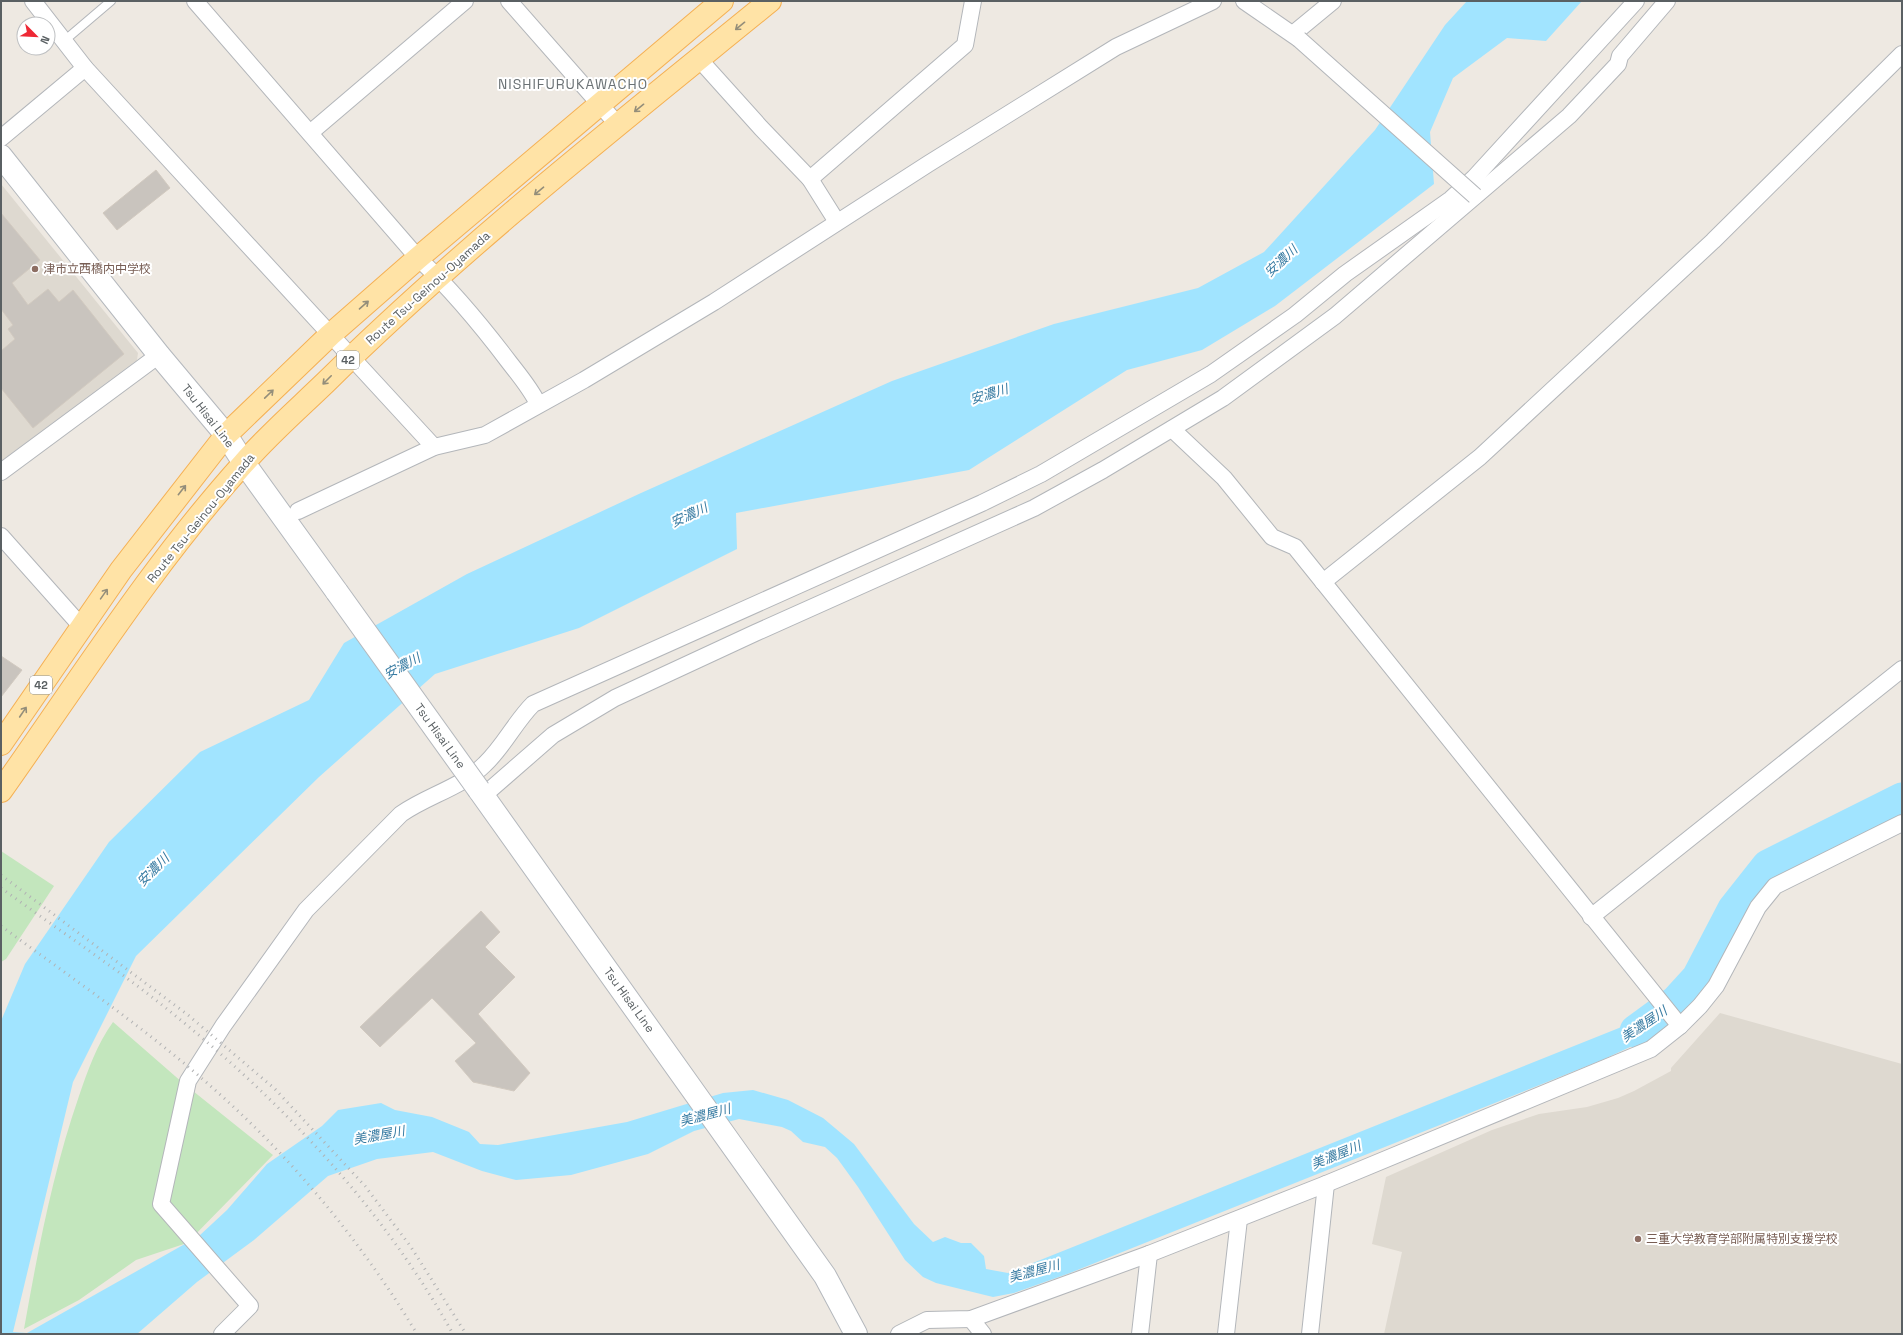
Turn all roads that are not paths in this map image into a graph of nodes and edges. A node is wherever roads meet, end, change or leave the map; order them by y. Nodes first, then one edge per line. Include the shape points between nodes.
1 (33, 1) edge
2 (111, 1) edge
3 (195, 1) edge
4 (465, 1) edge
5 (509, 1) edge
6 (722, 1) edge
7 (770, 1) edge
8 (973, 1) edge
9 (1213, 1) edge
10 (1244, 1) edge
11 (1333, 1) edge
12 (1636, 1) edge
13 (1667, 1) edge
14 (1296, 36) junction
15 (64, 41) junction
16 (1902, 54) edge
17 (699, 59) junction
18 (85, 68) junction
19 (599, 103) junction
20 (618, 125) junction
21 (310, 133) junction
22 (1, 138) edge
23 (1, 156) edge
24 (810, 179) junction
25 (1476, 196) junction
26 (837, 222) junction
27 (418, 258) junction
28 (438, 276) junction
29 (330, 335) junction
30 (159, 355) junction
31 (350, 358) junction
32 (538, 404) junction
33 (1172, 429) junction
34 (226, 435) junction
35 (434, 447) junction
36 (244, 463) junction
37 (1, 472) edge
38 (298, 511) dead end
39 (1, 536) edge
40 (1323, 582) junction
41 (81, 626) junction
42 (1902, 669) edge
43 (1, 744) edge
44 (1, 791) edge
45 (481, 793) junction
46 (1902, 823) edge
47 (1591, 917) junction
48 (1680, 1026) junction
49 (1326, 1184) junction
50 (1239, 1219) junction
51 (1149, 1254) junction
52 (971, 1319) junction
53 (222, 1334) edge
54 (856, 1334) edge
55 (899, 1334) edge
56 (983, 1334) edge
57 (1140, 1334) edge
58 (1226, 1334) edge
59 (1310, 1334) edge

1 - 15 street
2 - 15 lane
3 - 21 street
4 - 21 street
5 - 19 street
6 - 19 main road, 42
7 -> 17 main road, Route Tsu-Geinou-Oyamada / 42
8 - 24 street via 965,45
9 - 26 street via 1116,47
10 - 14 street
11 - 14 street
12 - 53 street via 1485,167 1451,199 1211,374 1041,474 982,503 533,704 521,716 485,765 452,788 413,805 401,814 306,910 223,1026 188,1082 161,1204 250,1306
13 - 25 street via 1620,56 1618,64 1569,116
14 - 25 street, bridge
15 - 18 street
16 - 40 street via 1713,241 1480,457
17 -> 20 main road, Route Tsu-Geinou-Oyamada / 42
17 - 24 street
18 - 22 street
18 - 29 street
19 - 20 street
19 - 27 main road, 42
20 -> 28 main road, Route Tsu-Geinou-Oyamada / 42
21 - 27 street
23 - 30 main road, Tsu Hisai Line
24 - 26 street
25 - 33 street via 1335,316 1251,379
26 - 32 street via 714,302 584,380
27 - 28 street
29 -> 27 main road, 42
28 - 31 main road, Route Tsu-Geinou-Oyamada / 42
28 - 32 street via 498,348
29 - 31 street
34 -> 29 main road, 42
30 - 34 main road, Tsu Hisai Line
30 - 37 street
31 - 35 street
31 -> 36 main road, Route Tsu-Geinou-Oyamada / 42
32 - 35 street via 485,435
33 - 40 street via 1224,478 1272,537 1295,547
33 - 45 street via 1034,508 615,698 553,735
34 - 36 main road, Tsu Hisai Line
41 -> 34 main road, 42 via 130,558
35 - 38 street
36 - 44 main road, Route Tsu-Geinou-Oyamada / 42 via 142,590
36 - 45 main road, Tsu Hisai Line, bridge
39 - 41 street
40 - 47 street
43 -> 41 main road, 42
42 - 47 street
45 - 54 main road, Tsu Hisai Line via 825,1276
46 - 48 street via 1775,886 1758,907 1716,986
47 - 48 street
48 - 49 street via 1651,1049
49 - 50 street
49 - 59 street
50 - 51 street
50 - 58 street
51 - 52 street
51 - 57 street
52 - 55 street via 927,1320
52 - 56 street

